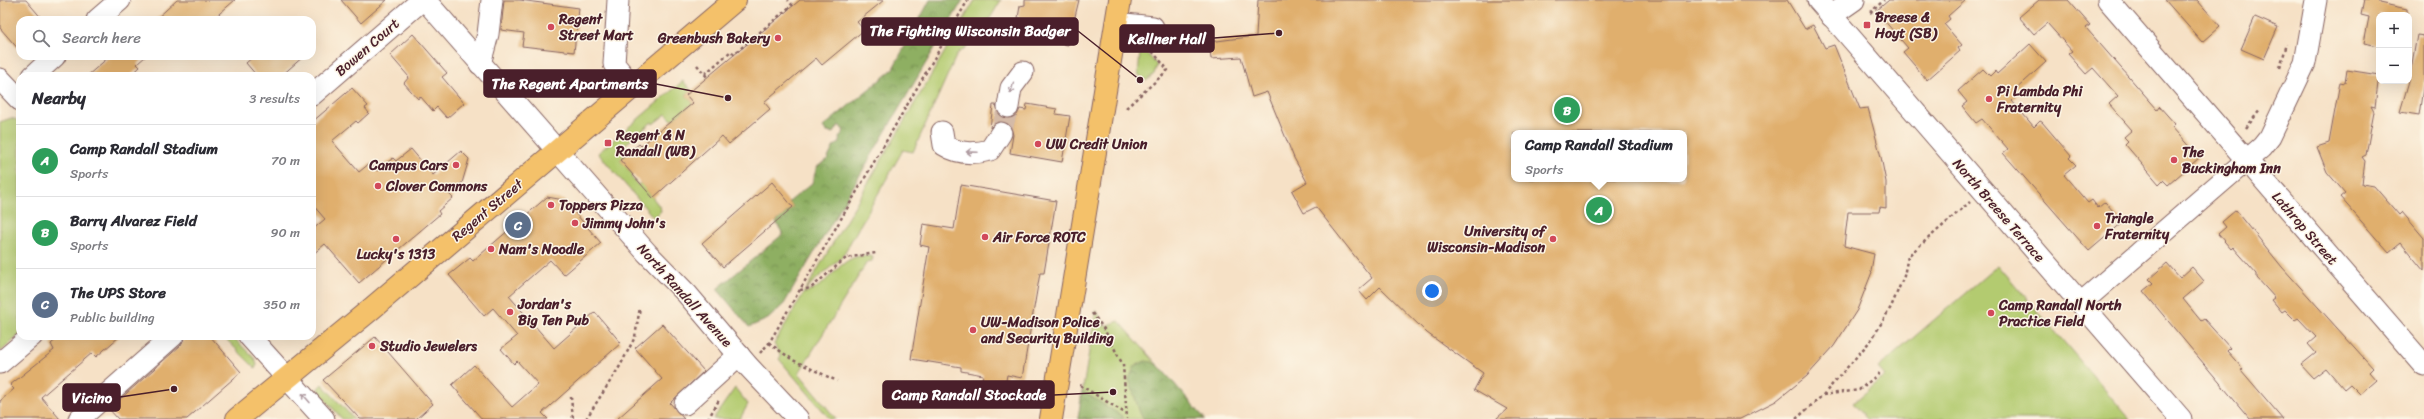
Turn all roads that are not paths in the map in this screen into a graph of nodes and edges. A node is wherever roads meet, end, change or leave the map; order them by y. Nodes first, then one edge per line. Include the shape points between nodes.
1 (120, 0) edge
2 (422, 0) edge
3 (425, 0) edge
4 (492, 0) edge
5 (618, 0) edge
6 (735, 0) edge
7 (1120, 0) edge
8 (1818, 0) edge
9 (2108, 0) edge
10 (2316, 0) edge
11 (1860, 8) edge
12 (102, 16) edge
13 (1831, 16) junction
14 (1116, 23) junction
15 (1148, 36) road end
16 (51, 60) edge
17 (480, 64) junction
18 (37, 72) edge
19 (1023, 72) dead end
20 (633, 87) junction
21 (316, 92) edge
22 (1008, 107) tunnel mouth
23 (942, 132) dead end
24 (1001, 133) tunnel mouth
25 (557, 151) junction
26 (2246, 160) junction
27 (2081, 304) junction
28 (27, 340) edge
29 (168, 340) edge
30 (253, 340) edge
31 (739, 355) junction
32 (0, 363) edge
33 (2424, 365) edge
34 (287, 378) junction
35 (685, 404) dead end
36 (79, 419) edge
37 (238, 419) edge
38 (324, 419) edge
39 (798, 419) edge
40 (1051, 419) edge
41 (2181, 419) edge

1 - 12 street
2 - 21 street, Bowen Court
3 - 17 street, North Randall Avenue
4 - 17 street via 488,34
5 - 20 street via 614,64
6 - 20 main road, Regent Street
7 - 14 main road
8 - 13 street, North Breese Terrace
9 - 26 street, Lathrop Street
10 - 26 street via 2305,63 2292,93 2270,137
11 - 13 street
13 - 27 street, North Breese Terrace
14 - 15 street
14 - 40 main road
16 - 18 street
17 - 25 street, North Randall Avenue
19 -> 22 street via 1011,88
20 - 25 main road, Regent Street
24 -> 23 street via 990,150 976,153 951,149 944,145
25 - 31 street, North Randall Avenue
25 - 34 main road, Regent Street
26 - 27 street
26 - 33 street, Lathrop Street
27 - 41 street, North Breese Terrace
28 - 32 street
29 - 36 street
30 - 34 street
31 - 35 street
31 - 39 street, North Randall Avenue
34 - 37 main road, Regent Street
38 -> 34 street

